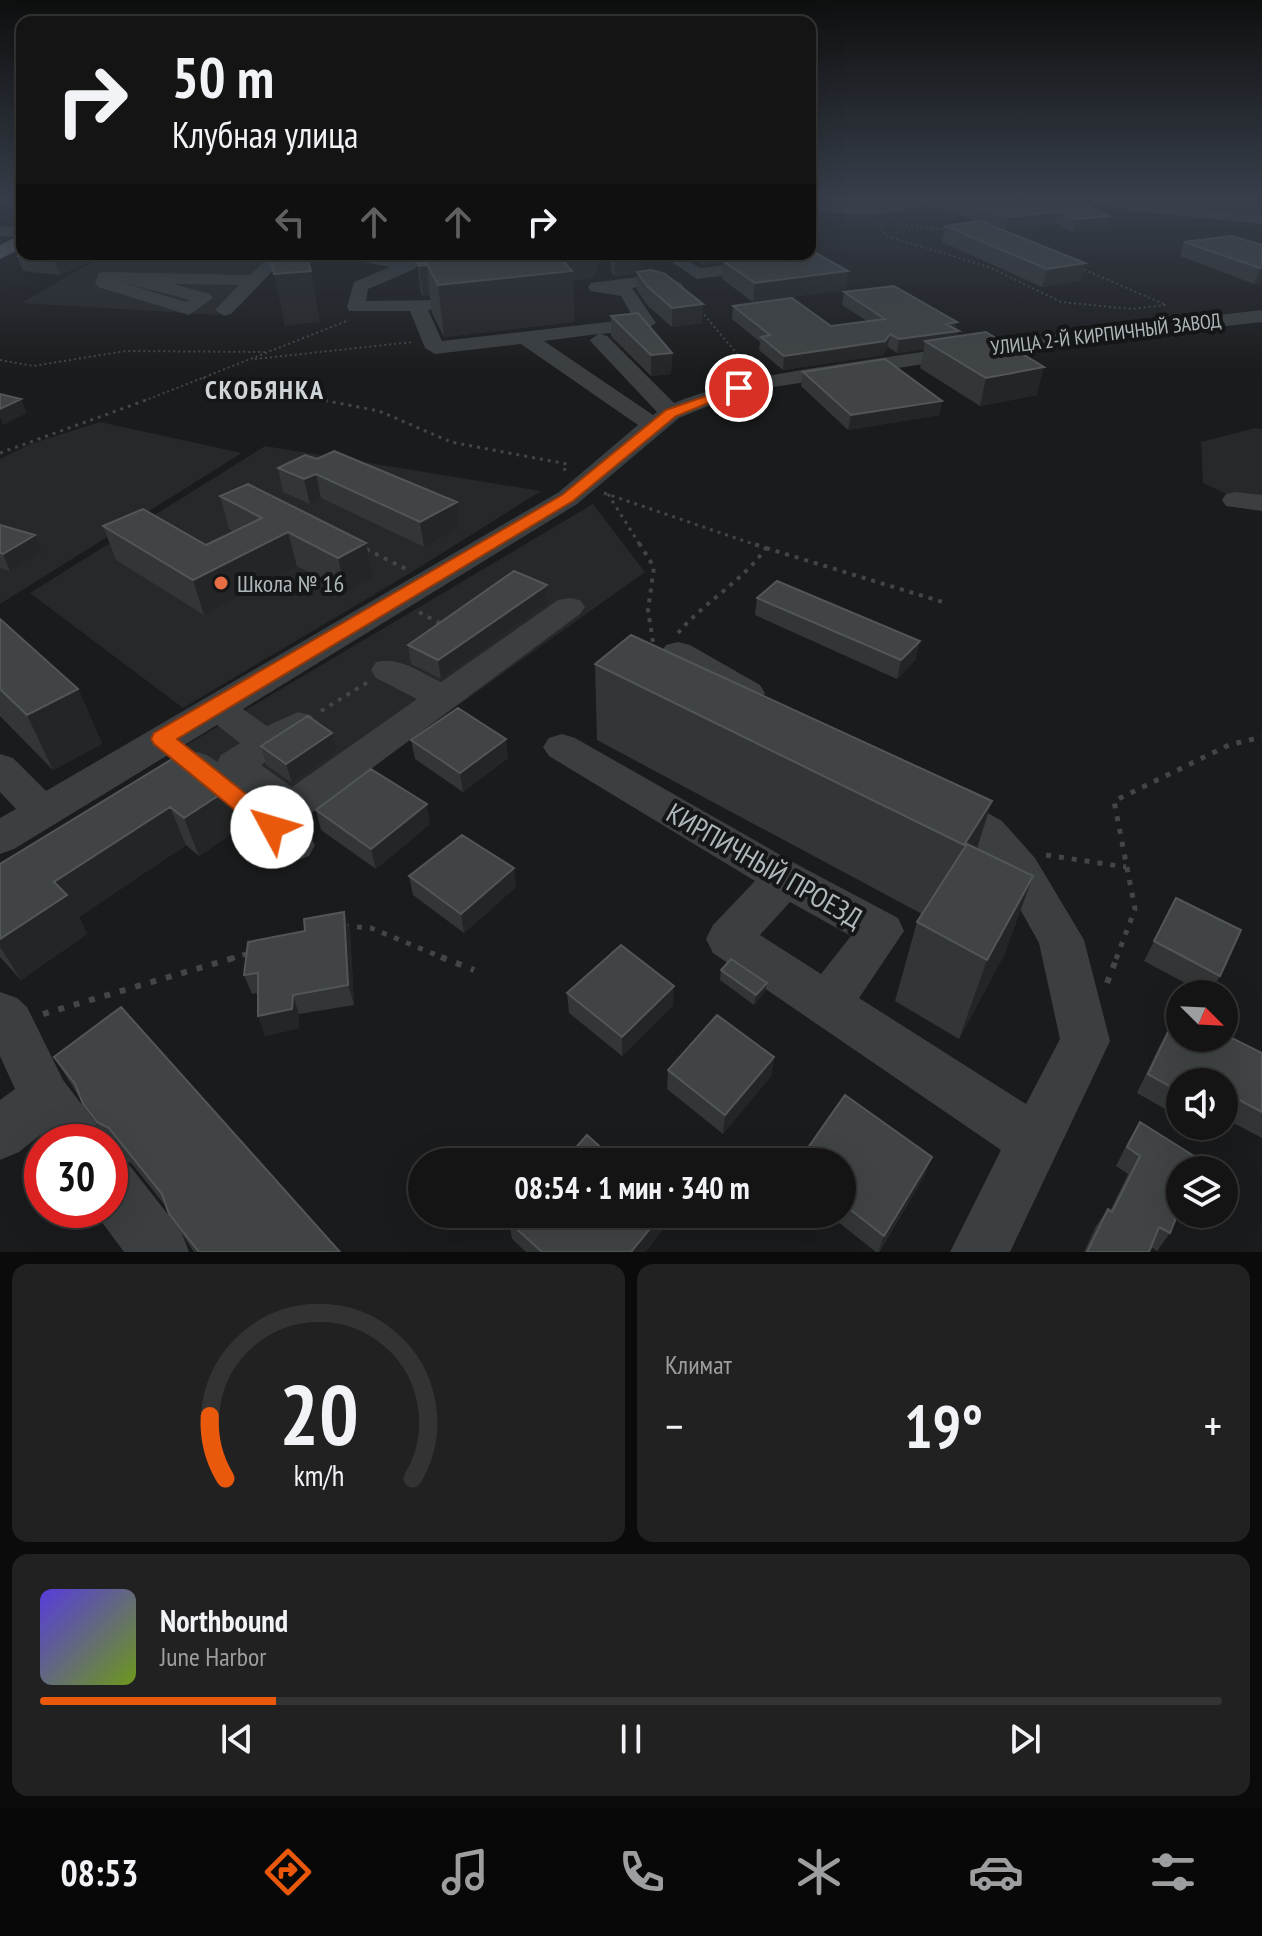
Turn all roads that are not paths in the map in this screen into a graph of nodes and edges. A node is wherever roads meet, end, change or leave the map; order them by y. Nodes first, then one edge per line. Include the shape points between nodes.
1 (275, 260) edge
2 (378, 260) edge
3 (635, 260) dead end
4 (659, 260) dead end
5 (679, 260) joint
6 (787, 263) edge
7 (118, 266) dead end
8 (260, 274) junction
9 (134, 278) dead end
10 (627, 292) junction
11 (681, 292) junction
12 (457, 302) edge
13 (417, 306) junction
14 (224, 310) dead end
15 (1262, 316) edge
16 (523, 336) junction
17 (600, 340) dead end
18 (662, 419) junction
19 (569, 607) dead end
20 (662, 653) edge
21 (388, 670) dead end
22 (444, 698) junction
23 (216, 706) junction
24 (786, 715) edge
25 (304, 720) edge
26 (162, 739) junction
27 (266, 744) junction
28 (562, 747) dead end
29 (0, 768) edge
30 (907, 785) edge
31 (42, 812) junction
32 (0, 838) edge
33 (294, 845) dead end
34 (785, 878) junction
35 (827, 1004) junction
36 (5, 1019) edge
37 (45, 1098) junction
38 (64, 1124) edge
39 (0, 1133) edge
40 (1035, 1141) junction
41 (128, 1210) edge
42 (160, 1252) edge
43 (979, 1252) edge

1 - 8 street
2 - 13 street via 409,265 360,286 356,307
3 - 11 street
4 - 5 street
5 - 6 street via 697,274
7 - 8 street
8 - 9 street
8 - 14 street
10 - 11 street
10 - 11 street via 590,288 652,280
10 - 16 street via 646,323
12 - 13 street
13 - 16 street via 435,348
15 - 18 street, УЛИЦА 2-Й КИРПИЧНЫЙ ЗАВОД via 1022,343 761,383 717,394
16 - 18 street
17 - 18 street
18 - 23 street, УЛИЦА 2-Й КИРПИЧНЫЙ ЗАВОД via 592,488
19 - 22 street
20 - 24 street
21 - 22 street
22 - 27 street via 292,807 234,765
23 - 26 street, УЛИЦА 2-Й КИРПИЧНЫЙ ЗАВОД
23 - 27 street
25 - 27 street
26 - 31 street, УЛИЦА 2-Й КИРПИЧНЫЙ ЗАВОД
26 - 33 street
28 - 34 street, КИРПИЧНЫЙ ПРОЕЗД
29 - 31 street
30 - 40 street via 988,832 1020,870 1061,940 1085,1041
31 - 32 street, УЛИЦА 2-Й КИРПИЧНЫЙ ЗАВОД
34 - 35 street via 729,939
34 - 35 street, КИРПИЧНЫЙ ПРОЕЗД via 882,931
35 - 40 street
36 - 37 street
37 - 38 street
37 - 39 street
40 - 43 street
41 - 42 street

